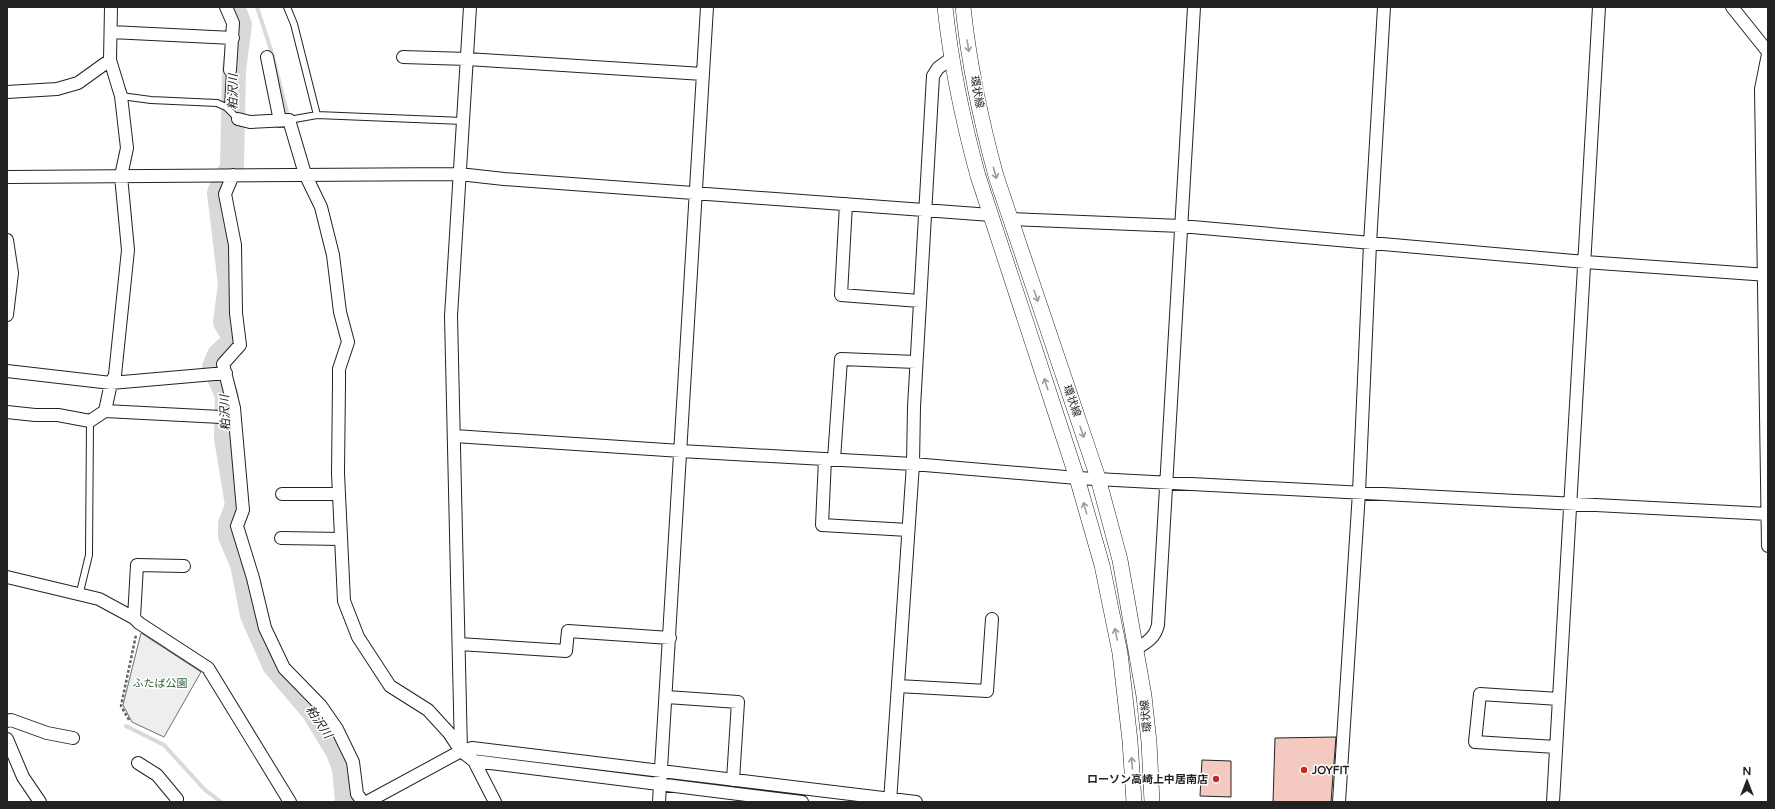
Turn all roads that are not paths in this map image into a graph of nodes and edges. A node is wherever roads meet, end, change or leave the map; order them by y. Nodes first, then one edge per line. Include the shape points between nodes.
1 (111, 7) edge
2 (226, 7) edge
3 (287, 7) edge
4 (470, 7) edge
5 (707, 7) edge
6 (945, 7) edge
7 (963, 7) edge
8 (1194, 7) edge
9 (1384, 7) edge
10 (1599, 7) edge
11 (1732, 7) edge
12 (111, 32) junction
13 (233, 38) junction
14 (1768, 53) edge
15 (266, 57) dead end
16 (403, 57) dead end
17 (952, 58) junction
18 (467, 59) junction
19 (110, 60) junction
20 (230, 70) joint
21 (703, 74) junction
22 (7, 92) edge
23 (121, 96) junction
24 (228, 108) junction
25 (317, 115) junction
26 (238, 118) joint
27 (285, 120) junction
28 (463, 121) junction
29 (305, 174) junction
30 (459, 174) junction
31 (233, 175) junction
32 (121, 176) junction
33 (7, 177) edge
34 (695, 193) junction
35 (846, 204) junction
36 (926, 210) junction
37 (991, 215) junction
38 (1010, 219) junction
39 (1181, 226) junction
40 (7, 240) edge
41 (1370, 244) junction
42 (1585, 262) junction
43 (1766, 275) edge
44 (920, 301) junction
45 (7, 315) edge
46 (916, 362) junction
47 (7, 371) edge
48 (226, 373) junction
49 (111, 383) junction
50 (105, 411) junction
51 (7, 412) edge
52 (222, 417) dead end
53 (90, 421) junction
54 (455, 436) junction
55 (681, 451) junction
56 (830, 459) junction
57 (913, 464) junction
58 (1077, 478) junction
59 (1098, 478) junction
60 (1167, 482) junction
61 (1359, 492) junction
62 (282, 494) dead end
63 (339, 494) junction
64 (1570, 504) junction
65 (1768, 514) edge
66 (908, 530) junction
67 (281, 538) dead end
68 (341, 539) junction
69 (1768, 546) edge
70 (184, 566) dead end
71 (7, 577) edge
72 (79, 596) junction
73 (136, 620) junction
74 (992, 620) dead end
75 (670, 638) junction
76 (459, 644) junction
77 (1136, 649) junction
78 (898, 686) junction
79 (667, 697) junction
80 (1559, 698) junction
81 (7, 721) edge
82 (73, 738) dead end
83 (7, 740) edge
84 (1556, 747) junction
85 (461, 751) junction
86 (474, 761) junction
87 (138, 763) dead end
88 (661, 771) junction
89 (733, 780) junction
90 (660, 785) junction
91 (374, 800) edge
92 (890, 800) edge
93 (40, 802) edge
94 (176, 802) edge
95 (290, 802) edge
96 (363, 802) edge
97 (496, 802) edge
98 (660, 802) edge
99 (802, 802) edge
100 (916, 802) edge
101 (1134, 802) edge
102 (1152, 802) edge
103 (1339, 802) edge
104 (1552, 802) edge

1 - 12 street
2 - 13 street via 233,23
3 - 25 lane via 294,24
4 - 18 street
5 - 21 street
6 - 17 street, 環状線
7 -> 38 street, 環状線 via 985,134
8 - 39 street
9 - 41 street
10 - 42 street
11 - 14 street
12 - 13 street
12 - 19 street
13 - 20 street
14 - 43 street via 1761,89
15 - 27 street
16 - 18 street
17 - 36 street via 938,68 933,76
17 - 37 street, 環状線 via 967,137
18 - 21 street
18 - 28 street
19 - 22 street via 78,83 57,89
19 - 23 street
20 - 24 lane
21 - 34 street
23 - 24 lane via 217,103
23 - 32 street via 127,148
24 - 26 lane
25 - 27 lane
25 - 28 lane
26 - 27 street via 250,122
27 - 29 street
28 - 30 street
29 - 30 street
29 - 31 street
29 - 63 street via 322,214 333,255 340,312 348,342 340,369
30 - 34 street
30 - 54 street via 451,316
31 - 32 street
31 - 48 street via 225,194 234,245 236,313 240,345 223,364
32 - 33 street
32 - 49 street via 128,250 115,375
34 - 35 street
34 - 55 street
35 - 36 street
35 - 44 street via 841,295
36 - 37 street
36 - 44 street
58 -> 37 street, 環状線
38 - 39 street
38 -> 59 street, 環状線
39 - 41 street
39 - 60 street
40 - 45 street via 12,273
41 - 42 street
41 - 61 street
42 - 43 street
42 - 64 street
43 - 65 street
44 - 46 street
46 - 56 street via 841,359
46 - 57 street
47 - 49 street
48 - 49 street
48 - 96 street via 234,408 243,510 237,526 265,628 284,668 320,706 337,729 353,762 357,794
49 - 50 street
50 - 52 street
50 - 53 street
51 - 53 street via 58,415
53 - 72 lane via 89,555
54 - 55 street
54 - 76 street
55 - 56 street
55 - 75 street
56 - 57 street
56 - 66 street via 822,525
57 - 58 street
57 - 66 street
58 - 59 street
101 -> 58 street, 環状線 via 1130,734 1120,654 1102,565
59 - 60 street
59 - 77 street, 環状線 via 1120,560
60 - 61 street
60 - 77 street via 1158,625 1152,639
61 - 64 street
61 - 103 street
62 - 63 street
63 - 68 street
64 - 65 street
64 - 80 street
65 - 69 street
66 - 78 street
67 - 68 street
68 - 85 street via 344,601 358,637 390,686 428,710
70 - 73 street via 137,565
71 - 72 street
72 - 73 street via 99,599
73 - 95 street via 208,668
74 - 78 street via 987,692
75 - 76 street via 568,631 566,651
75 - 79 street
76 - 85 street
77 - 102 street, 環状線 via 1147,727
78 - 92 street
79 - 88 street
79 - 89 street via 738,702
80 - 84 street
80 - 84 street via 1480,694 1475,742
81 - 82 street
83 - 93 street via 23,777
84 - 104 street
85 - 86 street
85 - 88 street via 472,748
85 - 91 street
86 - 90 street
86 - 97 street
87 - 94 street via 157,775 177,799
88 - 89 street
88 - 90 street
89 - 92 street
90 - 98 street
90 - 99 street
92 - 100 street

